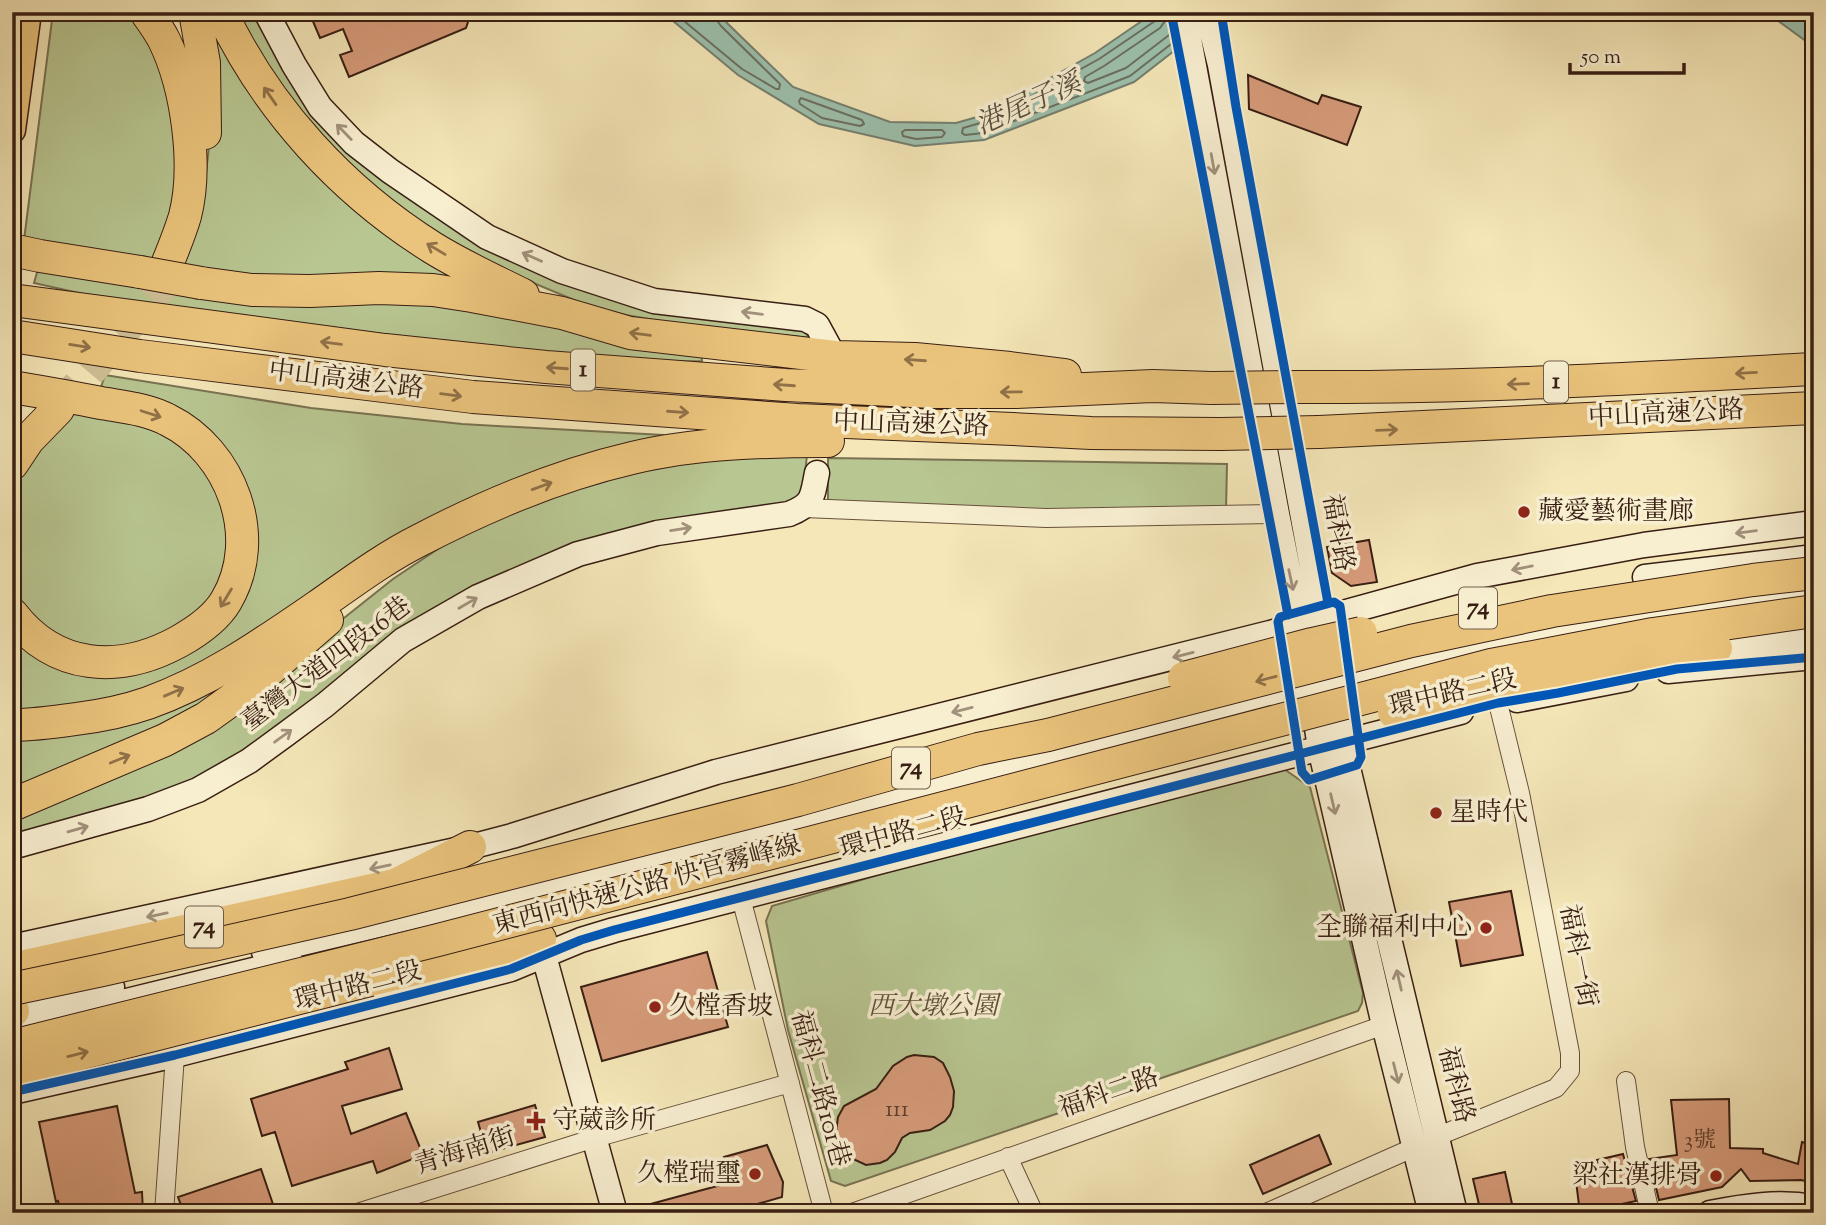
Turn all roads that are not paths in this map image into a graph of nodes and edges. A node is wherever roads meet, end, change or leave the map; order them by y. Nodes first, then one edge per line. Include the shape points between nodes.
1 (28, 12) edge
2 (146, 12) edge
3 (195, 12) edge
4 (221, 12) edge
5 (267, 12) edge
6 (1184, 12) edge
7 (1207, 12) edge
8 (12, 130) edge
9 (26, 253) edge
10 (172, 272) junction
11 (14, 301) edge
12 (562, 313) junction
13 (12, 335) edge
14 (829, 347) dead end
15 (1814, 369) edge
16 (1153, 386) junction
17 (12, 387) edge
18 (1814, 408) edge
19 (1091, 433) junction
20 (12, 438) edge
21 (12, 464) edge
22 (817, 473) dead end
23 (804, 508) junction
24 (478, 511) junction
25 (1277, 514) junction
26 (1814, 523) edge
27 (1814, 557) edge
28 (1814, 573) edge
29 (1645, 577) joint
30 (1814, 594) edge
31 (1814, 610) edge
32 (12, 614) edge
33 (1311, 621) junction
34 (1814, 640) edge
35 (1716, 649) joint
36 (1814, 657) edge
37 (1323, 695) junction
38 (1498, 703) junction
39 (12, 725) edge
40 (1331, 746) junction
41 (978, 749) junction
42 (12, 805) edge
43 (877, 826) junction
44 (512, 836) junction
45 (12, 847) edge
46 (470, 847) junction
47 (527, 895) junction
48 (741, 898) junction
49 (12, 947) edge
50 (542, 947) junction
51 (12, 969) edge
52 (12, 989) edge
53 (13, 1020) edge
54 (1384, 1025) junction
55 (175, 1055) junction
56 (1626, 1081) dead end
57 (790, 1083) junction
58 (19, 1084) edge
59 (595, 1138) junction
60 (1426, 1142) junction
61 (1008, 1157) junction
62 (1814, 1207) edge
63 (164, 1213) edge
64 (357, 1213) edge
65 (615, 1213) edge
66 (824, 1213) edge
67 (852, 1213) edge
68 (1034, 1213) edge
69 (1266, 1213) edge
70 (1431, 1213) edge
71 (1455, 1213) edge
72 (1650, 1213) edge
73 (1710, 1213) edge

1 - 8 main road
2 - 10 highway via 176,70 187,123 186,214
3 - 10 highway via 204,64 205,147 197,214
12 -> 4 highway via 434,249 351,187 281,110
14 -> 5 street via 817,325 805,319 654,301 562,271 487,237 354,143 320,107
6 -> 25 street, 福科路
7 - 33 street, 福科路 via 1220,65
9 - 10 highway
10 - 12 highway via 252,290 433,290
16 -> 11 highway, 中山高速公路 / 1 via 933,392 786,385 385,350
16 -> 12 highway via 630,333
13 -> 19 highway, 中山高速公路 / 1 via 140,356 473,397 798,420
15 -> 16 highway, 中山高速公路 / 1, bridge via 1376,388
17 -> 32 highway via 136,409 180,426 205,447 224,472 237,502 242,536 238,570 226,602 200,628 154,653 123,662 79,660 39,641
19 -> 18 highway, 中山高速公路 / 1, bridge via 1319,432
24 -> 19 highway via 572,474 668,451 791,441 1003,443
20 - 21 highway via 52,407
22 - 23 street via 812,497
23 - 25 street via 1046,518
45 -> 23 street, 臺灣大道四段16巷 via 148,809 198,790 296,727 402,640 478,597 578,554 657,533
39 -> 24 highway via 98,716 185,688 229,665 417,541
42 -> 24 highway via 206,718 252,685 350,600
25 -> 33 street, 福科路
26 -> 33 street via 1644,545 1477,576
27 - 29 street
28 -> 41 highway, 東西向快速公路 快官霧峰線 / 74, bridge via 1486,624
29 - 41 highway, 74, bridge via 1299,647 1067,709
30 - 37 street, 環中路二段 via 1620,622 1485,648
31 - 37 street, 環中路二段 via 1636,633
31 - 43 highway, 東西向快速公路 快官霧峰線 / 74, bridge via 1491,665
33 - 37 street, 福科路
33 -> 44 street via 716,772
34 - 35 street
35 - 43 highway, 74, bridge via 1564,674 1365,719 1119,784
36 - 38 street, 環中路二段 via 1677,669
37 - 40 street, 福科路
37 - 47 street, 環中路二段
38 - 40 street, 環中路二段
38 - 60 street, 福科一街 via 1522,806 1570,1072 1556,1088
40 - 48 street, 環中路二段
40 -> 54 street, 福科路
60 -> 40 street, 福科路
41 - 52 highway, 東西向快速公路 快官霧峰線 / 74, bridge via 798,800 349,914
43 - 53 highway, 東西向快速公路 快官霧峰線 / 74, bridge via 452,936
44 - 46 street
44 - 47 street
46 -> 49 street
46 - 51 highway, 74 via 395,885
47 - 50 street
47 - 53 street, 環中路二段
48 - 50 street, 環中路二段
48 - 57 street, 福科二路101巷
50 - 55 street, 環中路二段 via 511,969
58 -> 50 highway, bridge via 370,980
50 - 59 street
53 - 58 street
54 -> 60 street, 福科路
54 - 61 street, 福科二路
55 - 58 street, 環中路二段
55 - 63 street
56 - 72 street
57 - 59 street, 青海南街
57 - 66 street, 福科二路101巷
59 - 64 street, 青海南街
59 - 65 street
60 - 69 street, 福科一街
60 - 70 street, 福科路
60 - 71 street, 福科路
61 - 67 street, 福科二路
61 - 68 street
62 - 73 street via 1756,1205

